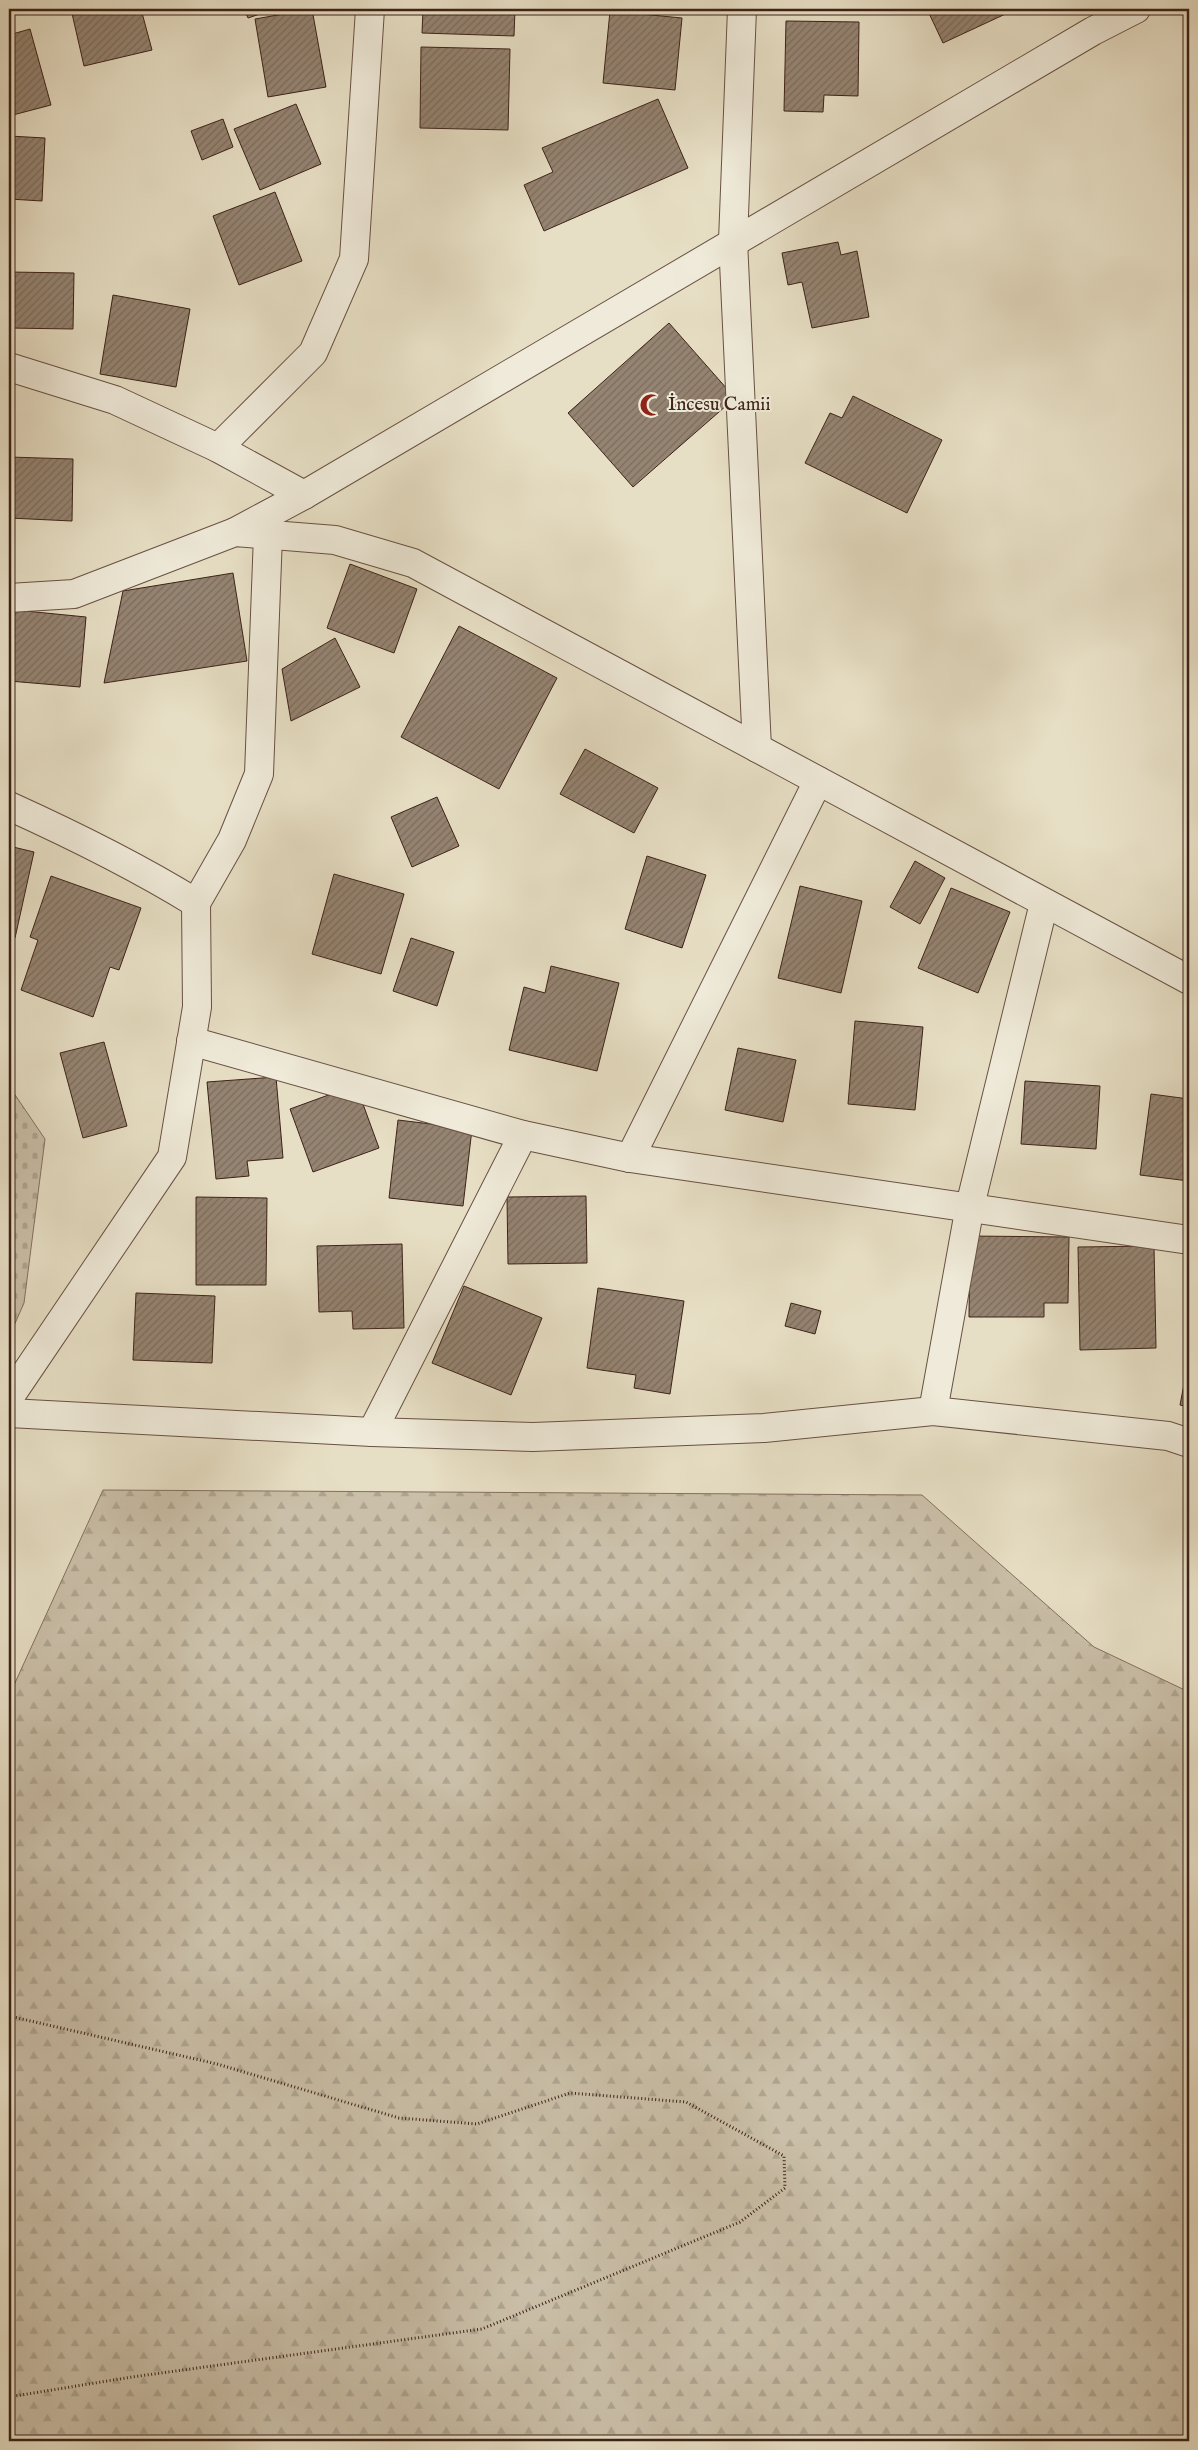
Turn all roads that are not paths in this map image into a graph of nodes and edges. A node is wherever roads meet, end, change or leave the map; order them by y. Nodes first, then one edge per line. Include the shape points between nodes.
1 (370, 9) edge
2 (742, 9) edge
3 (1136, 9) edge
4 (1091, 20) edge
5 (733, 241) junction
6 (9, 367) edge
7 (218, 448) junction
8 (304, 495) junction
9 (235, 532) junction
10 (268, 535) junction
11 (9, 598) edge
12 (758, 748) junction
13 (818, 781) junction
14 (9, 806) edge
15 (196, 903) junction
16 (1044, 903) junction
17 (1189, 980) edge
18 (191, 1041) junction
19 (523, 1135) junction
20 (630, 1158) junction
21 (970, 1206) junction
22 (1189, 1240) edge
23 (9, 1398) edge
24 (933, 1411) junction
25 (9, 1413) edge
26 (372, 1432) junction
27 (1189, 1443) edge

1 - 7 street via 354,259 313,352
2 - 5 street
3 - 4 street
4 - 5 street
5 - 8 street
5 - 12 street
6 - 7 street via 115,400
7 - 8 street
8 - 9 street
9 - 10 street
9 - 11 street via 74,594
10 - 12 street via 334,540 413,562
10 - 15 street via 259,774 232,840
12 - 13 street
13 - 16 street
13 - 20 street
14 - 15 street via 145,871
15 - 18 street via 196,1007
16 - 17 street
16 - 21 street
18 - 19 street
18 - 23 street via 172,1157
19 - 20 street
19 - 26 street
20 - 21 street
21 - 22 street
21 - 24 street
24 - 26 street via 735,1429 533,1437
24 - 27 street via 1168,1436
25 - 26 street

